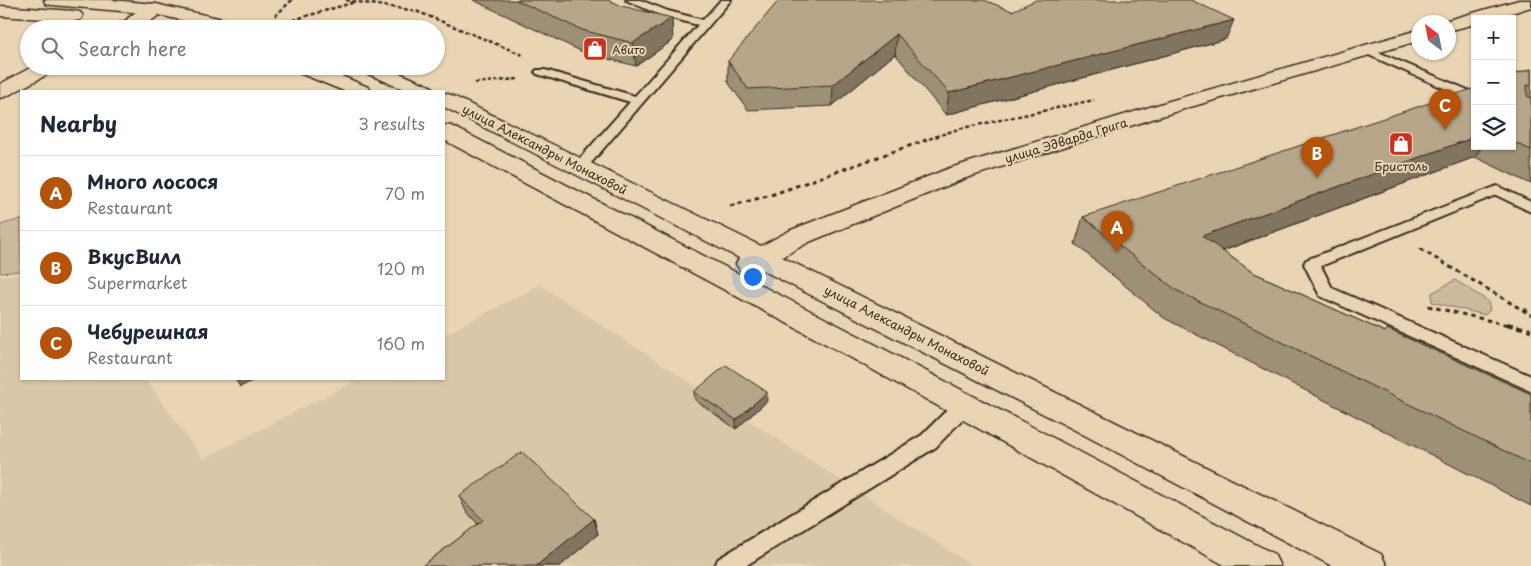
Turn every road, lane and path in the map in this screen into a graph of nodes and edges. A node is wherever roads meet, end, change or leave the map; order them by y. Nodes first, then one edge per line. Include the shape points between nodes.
1 (52, 0) edge
2 (292, 0) edge
3 (346, 0) edge
4 (631, 0) edge
5 (726, 0) edge
6 (356, 2) junction
7 (1531, 2) edge
8 (162, 5) edge
9 (0, 11) edge
10 (275, 16) dead end
11 (76, 20) edge
12 (137, 20) edge
13 (213, 20) edge
14 (293, 20) dead end
15 (441, 20) edge
16 (445, 22) edge
17 (705, 24) junction
18 (1456, 24) edge
19 (1411, 37) edge
20 (1366, 50) junction
21 (541, 72) junction
22 (32, 75) edge
23 (321, 75) edge
24 (387, 75) edge
25 (467, 83) dead end
26 (359, 90) edge
27 (423, 90) edge
28 (0, 92) edge
29 (1471, 96) edge
30 (445, 100) edge
31 (1094, 100) dead end
32 (638, 101) junction
33 (445, 131) edge
34 (580, 167) junction
35 (730, 206) dead end
36 (1531, 208) edge
37 (1393, 232) junction
38 (760, 256) junction
39 (727, 280) junction
40 (1522, 310) junction
41 (1531, 310) edge
42 (1531, 315) edge
43 (1531, 384) edge
44 (964, 405) junction
45 (726, 566) edge
46 (1261, 566) edge
47 (1368, 566) edge

1 - 8 main road
2 - 10 path
3 - 6 path
4 - 17 lane
5 - 17 lane
6 - 14 path
6 - 15 path via 422,12
7 - 18 main road
8 - 12 main road
8 - 13 main road
9 - 11 main road
16 - 21 path via 539,62 543,66
17 - 32 lane
19 - 20 main road, улица Эдварда Грига
20 - 29 lane
20 - 38 main road, улица Эдварда Грига via 958,174 800,236
21 - 25 path via 511,80
21 - 32 lane
22 - 28 main road
23 - 26 main road
24 - 27 main road
30 - 34 main road, улица Александры Монаховой
31 - 35 path via 958,129 771,195
32 - 34 lane
33 - 39 main road
34 - 38 main road, улица Александры Монаховой
36 - 37 lane via 1497,190
37 - 40 path
37 - 43 lane via 1312,264 1326,292
38 - 39 main road, улица Эдварда Грига
38 - 47 main road, улица Александры Монаховой
39 - 44 main road
40 - 41 path
40 - 42 path
44 - 45 lane via 929,442
44 - 46 main road

